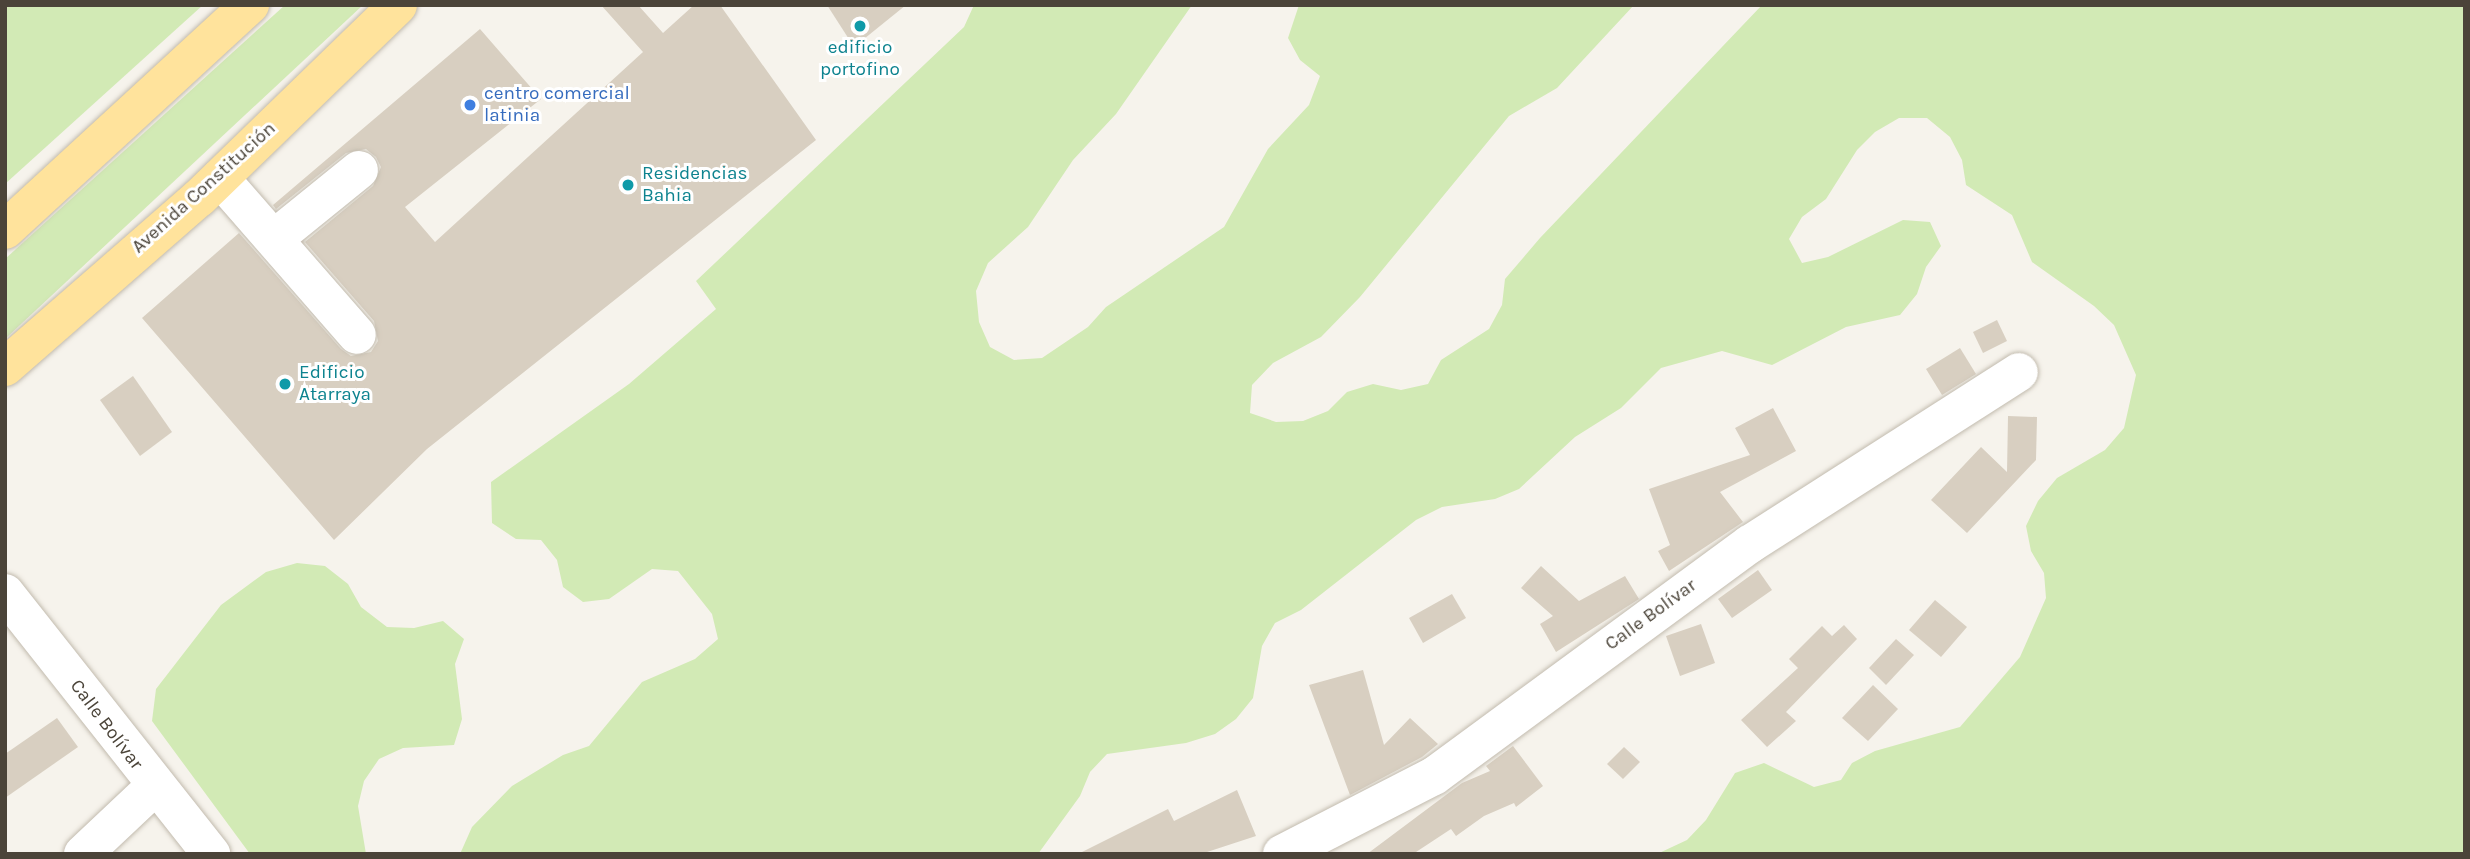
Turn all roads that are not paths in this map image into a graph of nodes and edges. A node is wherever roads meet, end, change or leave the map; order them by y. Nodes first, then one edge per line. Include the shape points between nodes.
1 (250, 5) edge
2 (398, 5) edge
3 (359, 170) dead end
4 (220, 178) junction
5 (5, 230) edge
6 (275, 238) junction
7 (357, 335) dead end
8 (5, 368) edge
9 (2019, 372) dead end
10 (5, 593) edge
11 (154, 787) junction
12 (83, 854) edge
13 (211, 854) edge
14 (1282, 854) edge

1 - 5 main road
2 - 4 main road, Avenida Constitución
3 - 6 street
4 - 6 street
4 - 8 main road, Avenida Constitución
6 - 7 street
9 - 14 street, Calle Bolívar via 1750,544 1434,776
10 - 11 street, Calle Bolívar
11 - 12 street
11 - 13 street, Calle Bolívar

